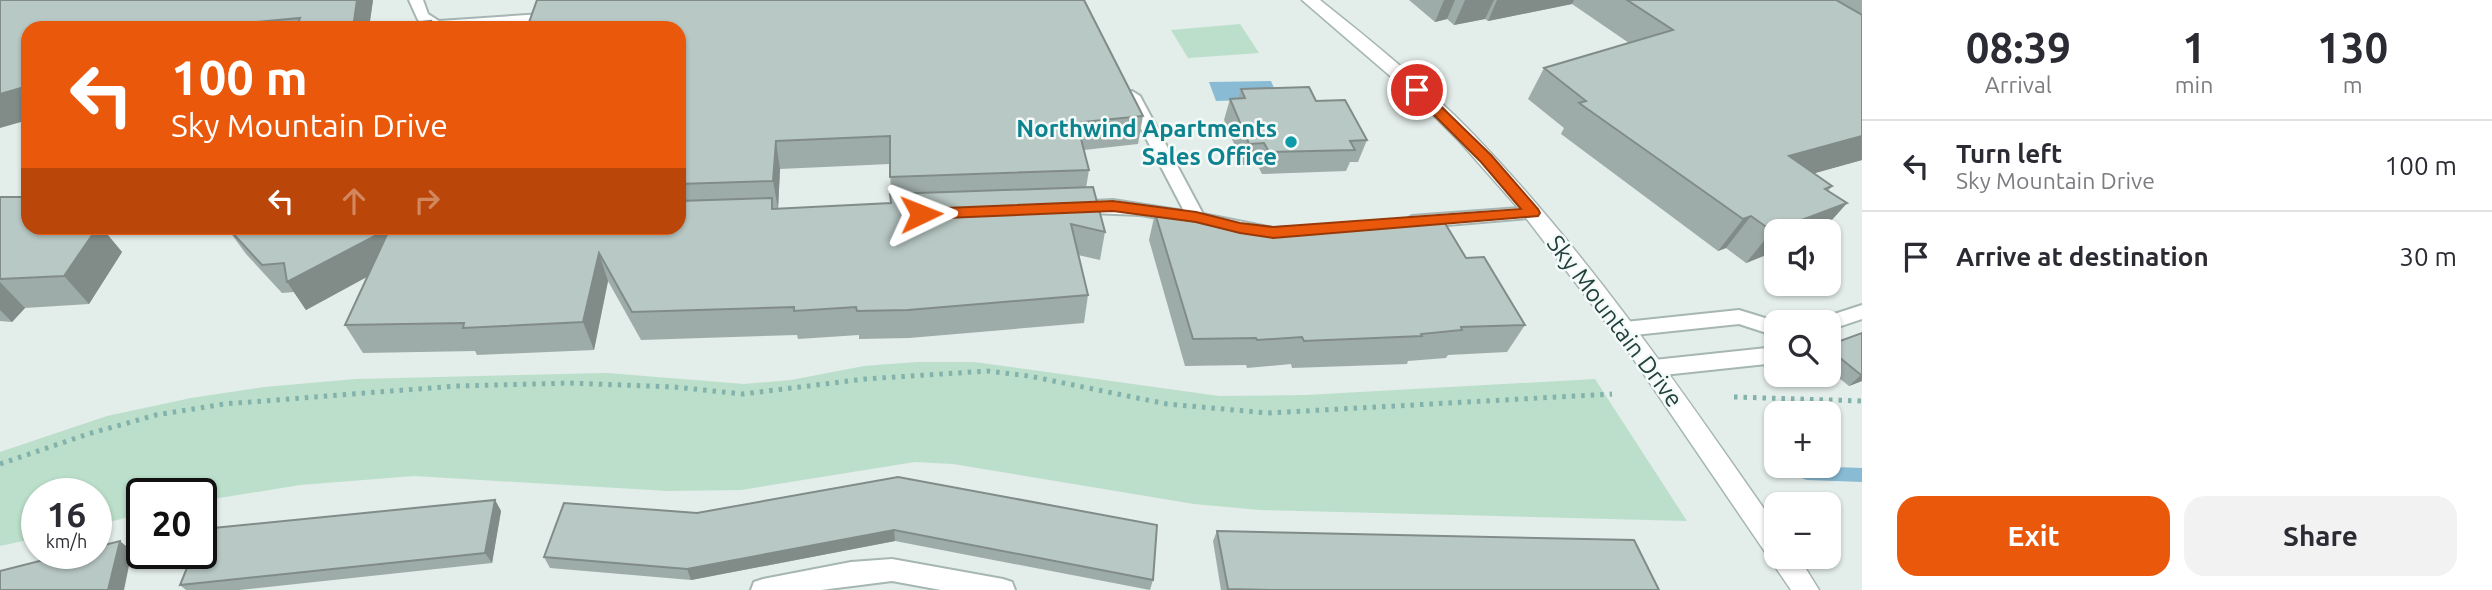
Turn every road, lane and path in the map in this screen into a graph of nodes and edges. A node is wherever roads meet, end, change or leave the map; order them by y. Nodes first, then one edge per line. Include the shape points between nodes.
1 (416, 0) edge
2 (1310, 0) edge
3 (568, 16) edge
4 (425, 21) edge
5 (521, 21) edge
6 (1127, 86) edge
7 (1060, 209) edge
8 (1533, 213) junction
9 (1196, 217) junction
10 (1397, 223) edge
11 (1286, 232) edge
12 (1862, 312) edge
13 (1841, 319) edge
14 (1764, 325) edge
15 (1625, 329) junction
16 (1764, 356) edge
17 (1654, 368) junction
18 (1612, 394) dead end
19 (1734, 397) dead end
20 (1862, 401) edge
21 (0, 464) edge
22 (1764, 529) edge
23 (1792, 569) edge
24 (763, 590) edge
25 (1003, 590) edge
26 (1806, 590) edge

1 - 4 lane
2 - 8 street, Sky Mountain Drive via 1417,90 1486,158
3 - 5 lane
6 - 9 lane
7 - 9 lane via 1113,206
8 - 10 lane
8 - 15 street, Sky Mountain Drive
9 - 11 lane via 1240,228
12 - 13 lane
14 - 15 lane via 1738,317
15 - 17 street, Sky Mountain Drive
16 - 17 lane
17 - 22 street, Sky Mountain Drive
18 - 21 path via 1268,413 1167,404 988,371 865,379 744,394 569,383 456,386 224,404 156,415
19 - 20 path
23 - 26 street
24 - 25 lane via 892,570

